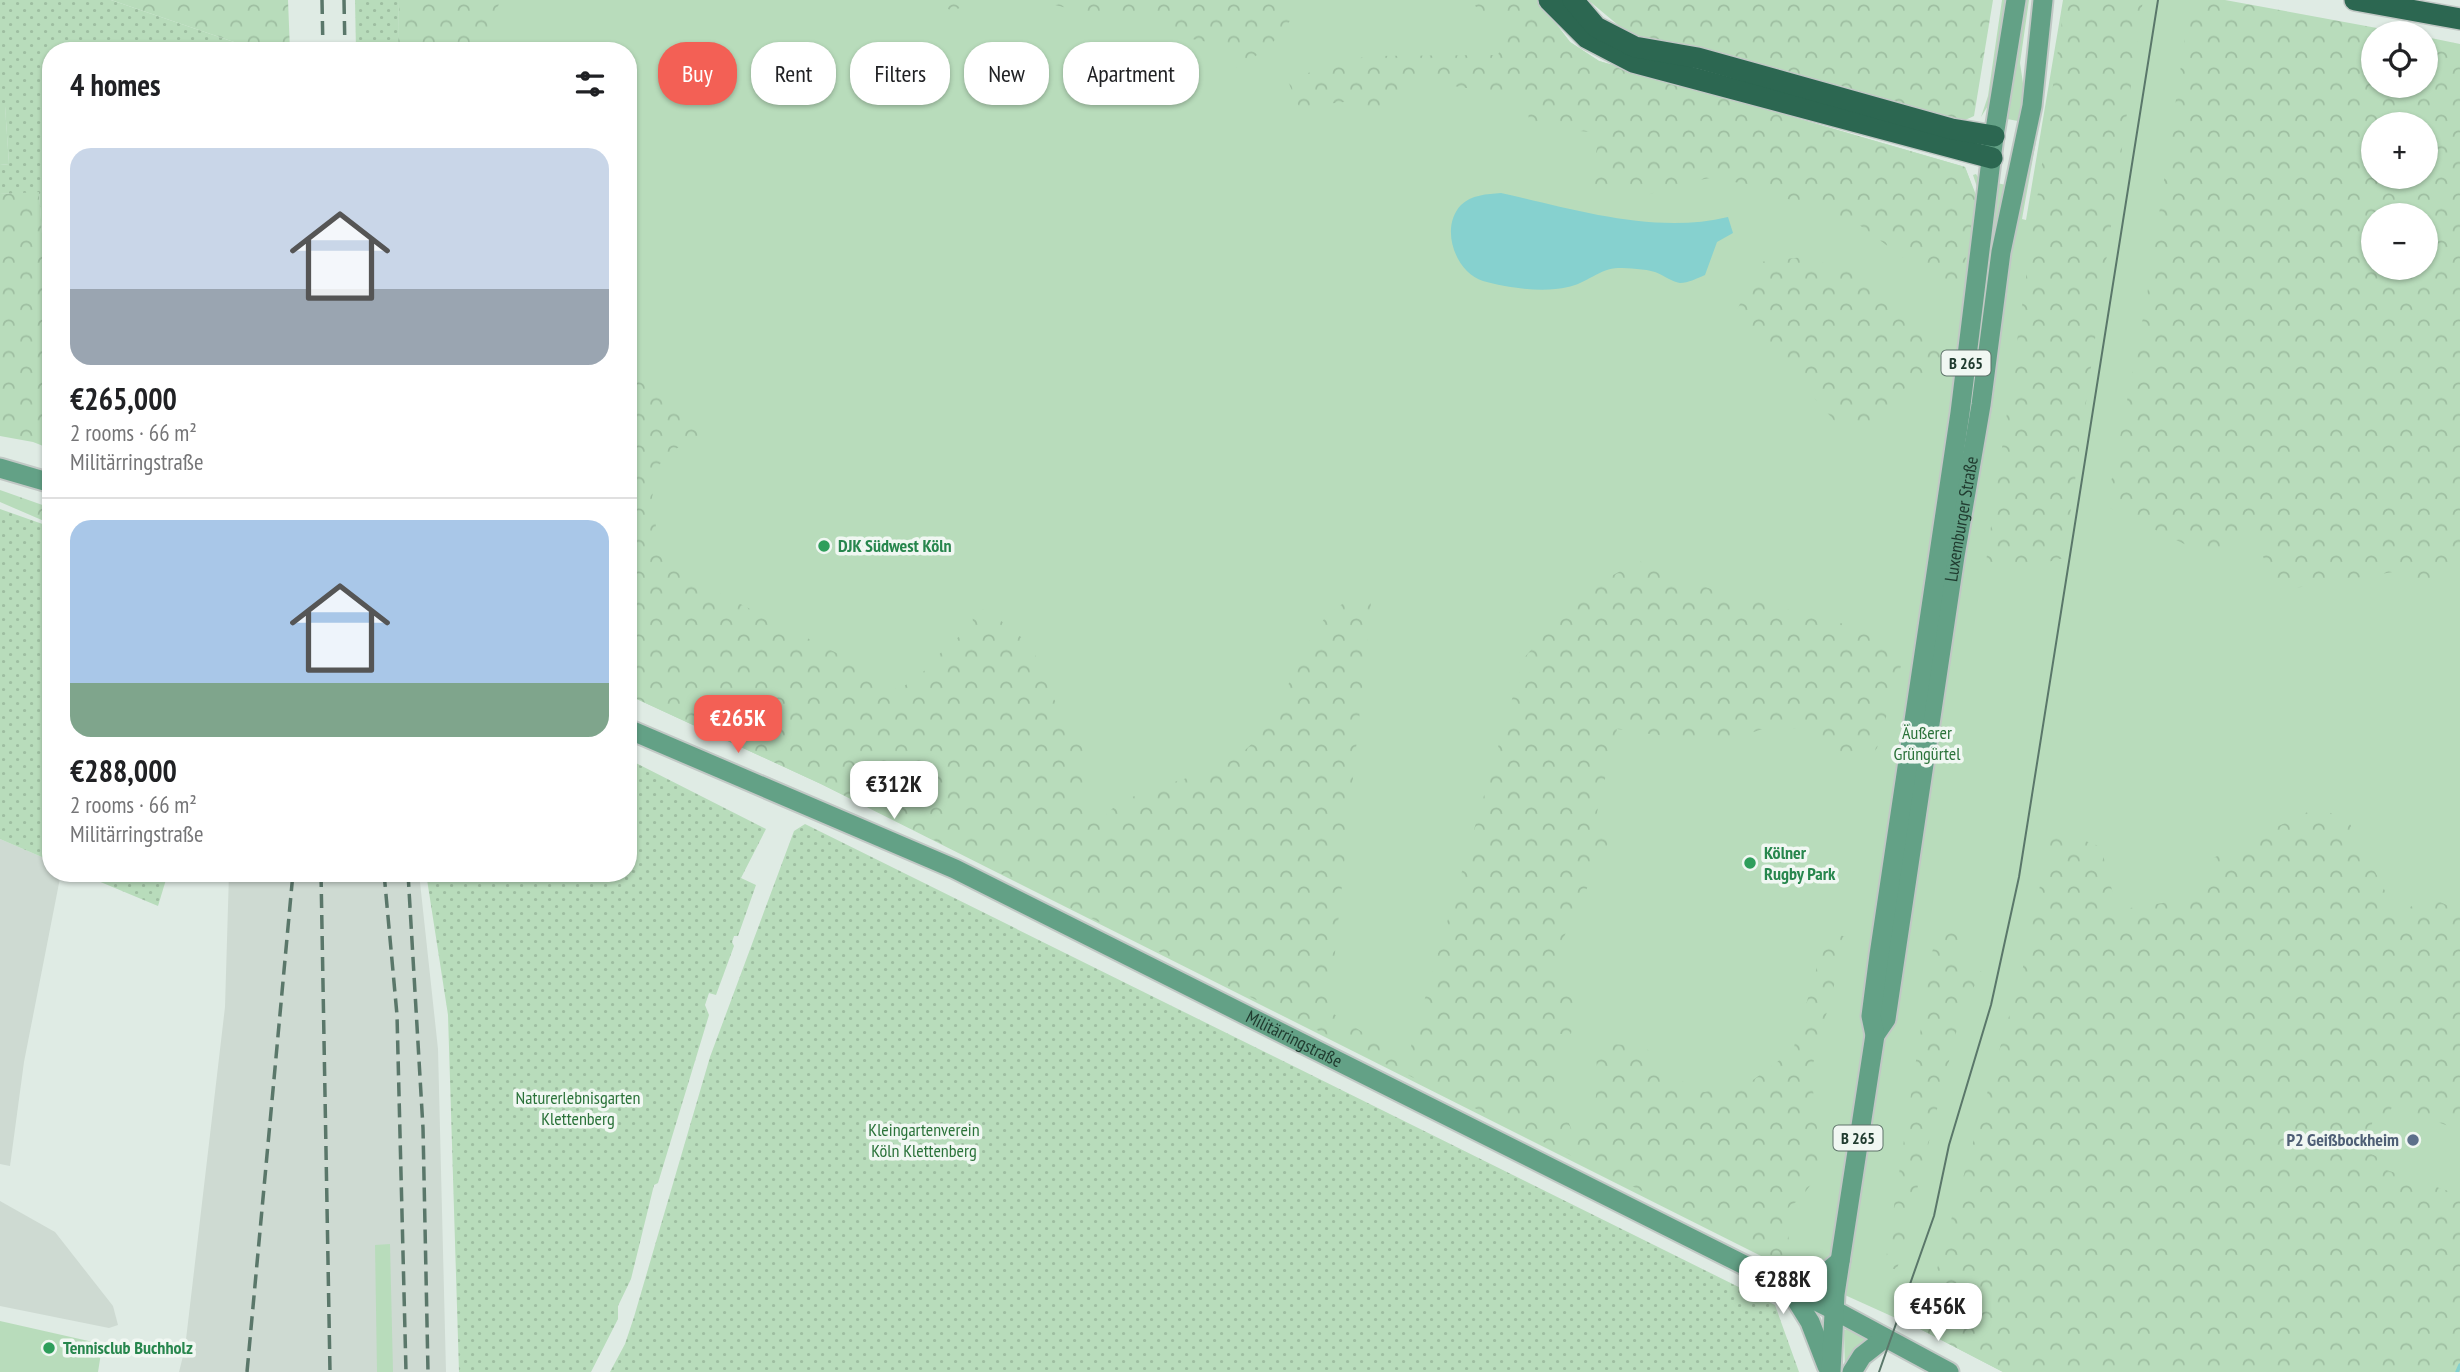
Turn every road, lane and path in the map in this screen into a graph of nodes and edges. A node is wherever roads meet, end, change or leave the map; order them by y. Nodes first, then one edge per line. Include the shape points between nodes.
1 (1549, 0) edge
2 (1573, 0) edge
3 (2016, 0) edge
4 (2043, 0) edge
5 (2355, 0) edge
6 (2460, 19) edge
7 (1994, 136) junction
8 (2027, 139) junction
9 (2000, 156) junction
10 (2015, 184) junction
11 (0, 468) edge
12 (42, 480) edge
13 (637, 733) edge
14 (1875, 1035) junction
15 (1840, 1261) junction
16 (1790, 1289) junction
17 (1833, 1310) junction
18 (1885, 1338) junction
19 (1830, 1372) edge
20 (1852, 1372) edge
21 (1949, 1372) edge

1 - 9 highway via 1587,38 1633,62
2 - 7 highway via 1596,27 1635,47 1698,58
3 - 7 main road, Luxemburger Straße / B 265
4 - 8 main road, Luxemburger Straße / B 265
5 - 6 highway
7 - 9 main road, Luxemburger Straße / B 265
8 - 9 main road
8 - 10 main road, Luxemburger Straße / B 265
9 - 10 main road
9 - 14 main road, Luxemburger Straße / B 265 via 1874,992 1871,1016
10 - 14 main road, Luxemburger Straße / B 265 via 1886,1019
11 - 12 main road
13 - 16 main road, Militärringstraße via 955,869
14 - 15 main road, Luxemburger Straße / B 265
15 - 16 main road via 1816,1281
15 - 17 main road, Luxemburger Straße / B 265
16 - 17 main road, Militärringstraße
16 - 19 main road via 1810,1322
17 - 18 main road, Militärringstraße
17 - 19 main road, Luxemburger Straße / B 265
18 - 20 main road
18 - 21 main road, Militärringstraße

